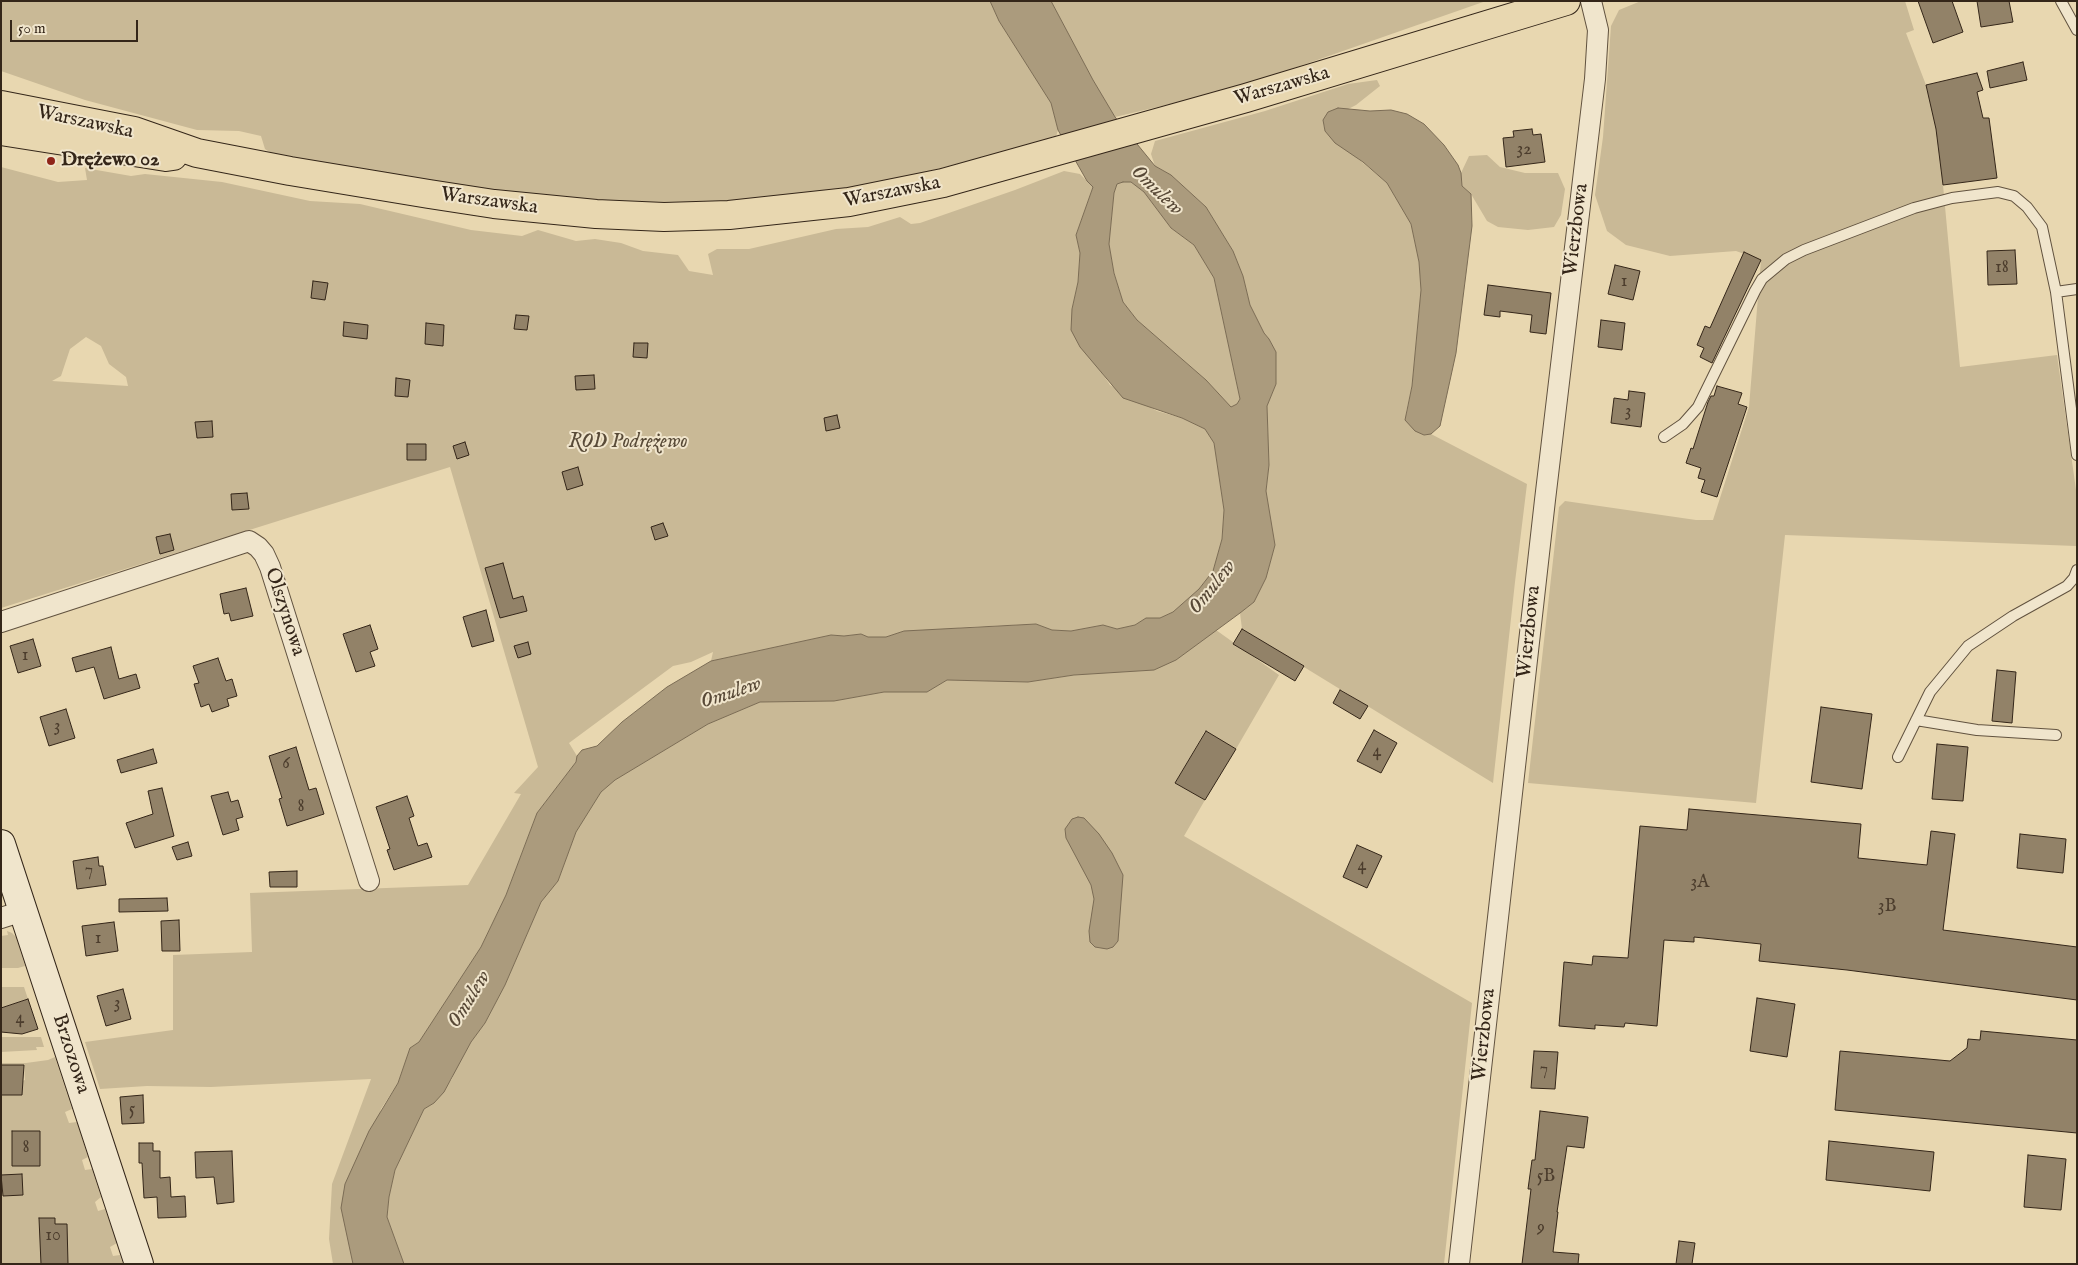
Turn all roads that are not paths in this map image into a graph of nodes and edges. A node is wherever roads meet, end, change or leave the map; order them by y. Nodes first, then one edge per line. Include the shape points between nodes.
1 (1566, 1) edge
2 (1591, 1) edge
3 (2061, 1) edge
4 (2077, 30) edge
5 (1, 105) edge
6 (1, 131) edge
7 (197, 153) junction
8 (2077, 289) edge
9 (2056, 292) junction
10 (1664, 437) dead end
11 (2077, 455) edge
12 (2077, 570) edge
13 (1, 622) edge
14 (1916, 720) junction
15 (2056, 735) dead end
16 (1898, 757) dead end
17 (1, 844) edge
18 (369, 881) dead end
19 (12, 914) edge
20 (139, 1264) edge
21 (1459, 1264) edge

1 - 7 main road, Warszawska via 1047,156 943,183 849,202 760,213 664,217 494,204
2 - 21 street, Wierzbowa via 1598,30 1595,78
3 - 4 lane
5 - 7 main road, Warszawska via 134,131
6 - 7 main road, Warszawska via 166,157
8 - 9 lane
9 - 10 lane via 2042,227 2014,196 1998,192 1952,198 1914,208 1804,250 1768,274 1755,291 1698,407 1683,424
9 - 11 lane
12 - 14 lane via 2074,578 2058,592 2013,616 1968,646 1930,692
13 - 18 street, Olszynowa via 250,541 264,554 270,567
14 - 15 lane via 1977,730
14 - 16 lane
17 - 19 main road, Brzozowa
19 - 20 main road, Brzozowa

